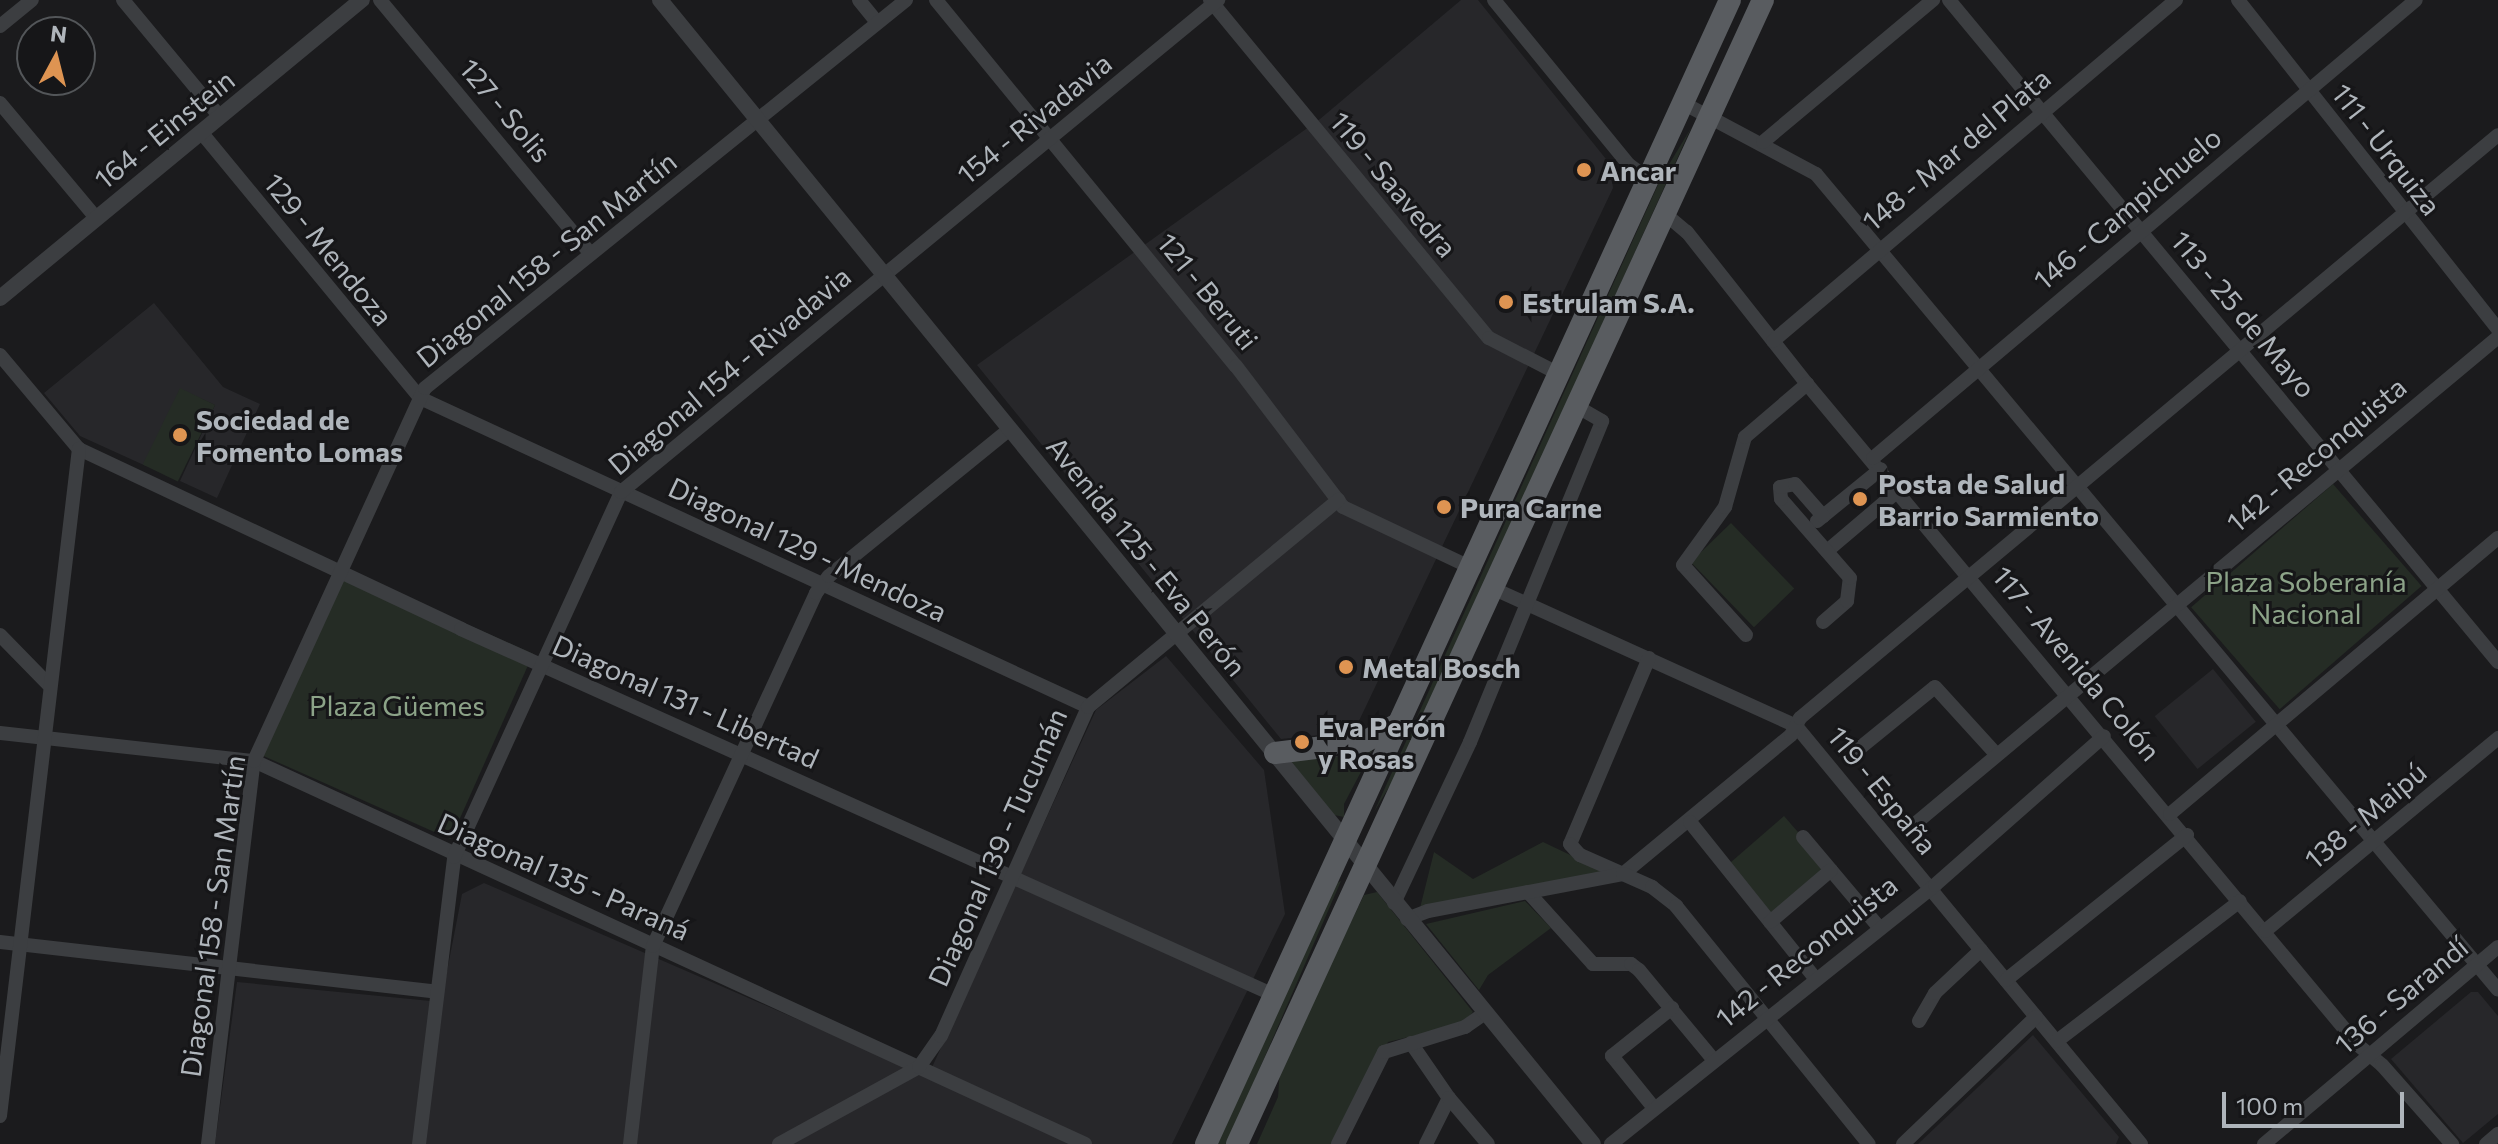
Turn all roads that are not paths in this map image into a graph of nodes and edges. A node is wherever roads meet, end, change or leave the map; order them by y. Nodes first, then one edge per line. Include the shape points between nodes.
1 (32, 0) edge
2 (123, 0) edge
3 (362, 0) edge
4 (380, 0) edge
5 (660, 0) edge
6 (859, 0) edge
7 (906, 0) edge
8 (936, 0) edge
9 (1494, 0) edge
10 (1730, 0) edge
11 (1763, 0) edge
12 (1933, 0) edge
13 (1949, 0) edge
14 (2176, 0) edge
15 (2238, 0) edge
16 (2416, 0) edge
17 (1214, 1) edge
18 (877, 22) junction
19 (0, 26) edge
20 (2307, 90) junction
21 (0, 103) edge
22 (1683, 103) junction
23 (2042, 112) junction
24 (1709, 114) junction
25 (220, 117) junction
26 (758, 122) junction
27 (201, 132) junction
28 (2498, 135) edge
29 (1050, 139) junction
30 (1763, 142) junction
31 (1650, 180) junction
32 (1664, 213) junction
33 (2404, 213) junction
34 (96, 218) junction
35 (2140, 231) junction
36 (1878, 248) junction
37 (591, 254) junction
38 (883, 275) junction
39 (0, 298) edge
40 (2498, 329) edge
41 (2498, 337) edge
42 (1773, 341) junction
43 (2240, 350) junction
44 (0, 355) edge
45 (1980, 365) junction
46 (1561, 375) junction
47 (1807, 384) junction
48 (420, 398) junction
49 (1576, 406) junction
50 (1010, 429) junction
51 (79, 449) junction
52 (1877, 464) junction
53 (2338, 469) junction
54 (2080, 486) junction
55 (1899, 490) junction
56 (621, 492) junction
57 (1338, 500) junction
58 (1823, 516) junction
59 (1808, 529) junction
60 (2498, 538) edge
61 (1827, 551) junction
62 (1474, 569) junction
63 (338, 571) junction
64 (1971, 577) junction
65 (822, 583) junction
66 (1492, 588) junction
67 (2436, 589) junction
68 (2178, 603) junction
69 (1527, 604) junction
70 (1823, 622) dead end
71 (1177, 634) junction
72 (0, 635) edge
73 (1746, 635) dead end
74 (1649, 658) junction
75 (2498, 662) edge
76 (541, 664) junction
77 (48, 684) junction
78 (2069, 693) junction
79 (1088, 707) junction
80 (1400, 722) junction
81 (2276, 724) junction
82 (1796, 726) junction
83 (0, 733) edge
84 (2104, 736) junction
85 (41, 737) junction
86 (2498, 738) edge
87 (1275, 753) junction
88 (1995, 753) junction
89 (741, 755) junction
90 (1850, 756) dead end
91 (254, 761) junction
92 (2170, 814) junction
93 (1690, 822) junction
94 (1910, 828) dead end
95 (2187, 835) junction
96 (1803, 837) dead end
97 (2375, 841) junction
98 (1343, 843) junction
99 (454, 857) junction
100 (1362, 866) junction
101 (1831, 870) junction
102 (1623, 874) junction
103 (1012, 878) junction
104 (1928, 888) junction
105 (1528, 892) junction
106 (2240, 901) junction
107 (1394, 903) junction
108 (1407, 919) junction
109 (1770, 922) junction
110 (1878, 926) junction
111 (2265, 931) junction
112 (0, 942) edge
113 (19, 944) junction
114 (653, 946) junction
115 (2498, 947) edge
116 (1981, 950) junction
117 (2477, 965) junction
118 (230, 968) junction
119 (1815, 978) junction
120 (2006, 980) junction
121 (2498, 990) edge
122 (437, 992) junction
123 (1274, 995) junction
124 (1672, 1008) junction
125 (1485, 1013) junction
126 (1764, 1017) junction
127 (2036, 1017) junction
128 (1919, 1021) dead end
129 (2057, 1041) junction
130 (1411, 1043) junction
131 (2370, 1054) junction
132 (1713, 1059) junction
133 (919, 1067) junction
134 (1449, 1098) junction
135 (1654, 1108) junction
136 (0, 1116) edge
137 (2498, 1134) edge
138 (807, 1138) edge
139 (1485, 1143) edge
140 (208, 1144) edge
141 (419, 1144) edge
142 (630, 1144) edge
143 (779, 1144) edge
144 (1085, 1144) edge
145 (1206, 1144) edge
146 (1237, 1144) edge
147 (1338, 1144) edge
148 (1426, 1144) edge
149 (1593, 1144) edge
150 (1611, 1144) edge
151 (1869, 1144) edge
152 (1903, 1144) edge
153 (2141, 1144) edge
154 (2264, 1144) edge
155 (2452, 1144) edge
156 (2486, 1144) edge

1 - 19 street
2 - 25 street
3 - 25 street, 164 - Einstein
4 - 37 street, 127 - Solis
5 - 26 street, Avenida 125 - Eva Perón
6 - 18 street
7 - 18 street, Diagonal 158 - San Martín
8 - 29 street, 121 - Beruti
9 - 31 street via 1629,165
10 - 22 main road
11 - 24 main road
12 - 30 street
13 - 23 street, 113 - 25 de Mayo
14 - 23 street, 148 - Mar del Plata
15 - 20 street, 111 - Urquiza
16 - 20 street, 146 - Campichuelo
17 - 29 street, 154 - Rivadavia
17 - 46 street, 119 - Saavedra via 1489,338
18 - 26 street, Diagonal 158 - San Martín
20 - 33 street, 111 - Urquiza
20 - 35 street, 146 - Campichuelo
21 - 34 street
22 - 24 street
22 - 31 main road
23 - 35 street, 113 - 25 de Mayo
23 - 36 street, 148 - Mar del Plata
24 - 30 street
24 - 32 main road
25 - 27 street, 164 - Einstein
26 - 37 street, Diagonal 158 - San Martín
26 - 38 street, Avenida 125 - Eva Perón
27 - 34 street, 164 - Einstein
27 - 48 street, 129 - Mendoza
28 - 33 street
29 - 38 street, 154 - Rivadavia
29 - 57 street, 121 - Beruti
30 - 36 street via 1811,169
31 - 46 main road
32 - 42 street, 117 - Avenida Colón via 1687,232
32 - 49 main road
33 - 40 street, 111 - Urquiza
33 - 43 street
34 - 39 street, 164 - Einstein
35 - 43 street, 113 - 25 de Mayo
35 - 45 street, 146 - Campichuelo
36 - 42 street, 148 - Mar del Plata
36 - 45 street
37 - 48 street, Diagonal 158 - San Martín via 430,382
38 - 50 street, Avenida 125 - Eva Perón
38 - 56 street, Diagonal 154 - Rivadavia
41 - 53 street, 142 - Reconquista
42 - 47 street, 117 - Avenida Colón
43 - 53 street, 113 - 25 de Mayo
43 - 54 street
44 - 51 street
45 - 52 street, 146 - Campichuelo
45 - 54 street
46 - 62 main road
47 - 52 street, 117 - Avenida Colón
47 - 73 street via 1745,437 1721,516 1683,565
48 - 56 street, Diagonal 129 - Mendoza
48 - 63 street, Diagonal 158 - San Martín
49 - 66 main road
49 - 69 street via 1602,421
50 - 65 street
50 - 71 street, Avenida 125 - Eva Perón
51 - 63 street, Diagonal 131 - Libertad
51 - 77 street
52 - 55 street, 117 - Avenida Colón
52 - 58 street, 146 - Campichuelo
53 - 67 street, 113 - 25 de Mayo
53 - 68 street, 142 - Reconquista
54 - 64 street
54 - 68 street
55 - 61 street
55 - 64 street, 117 - Avenida Colón
56 - 65 street, Diagonal 129 - Mendoza
56 - 76 street, Diagonal 154 - Rivadavia
57 - 62 street, 121 - Beruti via 1364,520
57 - 71 street, Diagonal 139 - Tucumán
58 - 59 street, 146 - Campichuelo
58 - 59 street via 1795,484 1782,484 1779,497
59 - 61 street
60 - 67 street
61 - 70 street via 1850,578 1852,593
62 - 80 main road
63 - 76 street, Diagonal 131 - Libertad
63 - 91 street, Diagonal 158 - San Martín
64 - 78 street, 117 - Avenida Colón
64 - 82 street
65 - 79 street, Diagonal 129 - Mendoza
65 - 89 street
66 - 69 street, 119 - España
66 - 100 main road
67 - 75 street, 113 - 25 de Mayo
67 - 81 street
68 - 78 street, 142 - Reconquista
68 - 81 street
69 - 74 street, 119 - España
69 - 107 street via 1470,742
71 - 79 street, Diagonal 139 - Tucumán
71 - 87 street, Avenida 125 - Eva Perón
72 - 77 street
74 - 82 street, 119 - España
74 - 102 street via 1570,844 1580,855
76 - 89 street, Diagonal 131 - Libertad
76 - 99 street, Diagonal 154 - Rivadavia
77 - 85 street
78 - 84 street, 117 - Avenida Colón
78 - 88 street, 142 - Reconquista
79 - 103 street, Diagonal 139 - Tucumán
80 - 87 main road via 1364,742
80 - 98 main road
81 - 92 street
81 - 97 street
82 - 93 street
82 - 104 street, 119 - España
83 - 85 street, Diagonal 135 - Paraná
84 - 92 street, 117 - Avenida Colón
84 - 104 street, 142 - Reconquista
85 - 91 street, Diagonal 135 - Paraná
85 - 113 street
86 - 97 street, 138 - Maipú
87 - 98 street, Avenida 125 - Eva Perón
88 - 90 street via 1935,687
88 - 94 street, 142 - Reconquista
89 - 103 street, Diagonal 131 - Libertad
89 - 114 street
91 - 99 street, Diagonal 135 - Paraná
91 - 118 street, Diagonal 158 - San Martín
92 - 95 street, 117 - Avenida Colón
93 - 102 street
93 - 109 street
95 - 106 street, 117 - Avenida Colón
95 - 120 street
96 - 101 street
97 - 111 street, 138 - Maipú
97 - 117 street
98 - 100 street, Avenida 125 - Eva Perón
98 - 123 main road
99 - 114 street, Diagonal 135 - Paraná
99 - 122 street, Diagonal 154 - Rivadavia
100 - 107 street, Avenida 125 - Eva Perón
100 - 146 main road
101 - 109 street
101 - 110 street
102 - 105 street
102 - 126 street via 1676,906
103 - 123 street, Diagonal 131 - Libertad
103 - 133 street, Diagonal 139 - Tucumán via 941,1036
104 - 110 street, 142 - Reconquista
104 - 116 street, 119 - España
105 - 108 street
105 - 124 street via 1593,964 1631,964
106 - 111 street, 117 - Avenida Colón
106 - 129 street
107 - 108 street, Avenida 125 - Eva Perón
108 - 125 street, Avenida 125 - Eva Perón
109 - 119 street
110 - 119 street, 142 - Reconquista
111 - 131 street, 117 - Avenida Colón
112 - 113 street
113 - 118 street
113 - 136 street
114 - 133 street, Diagonal 135 - Paraná
114 - 142 street
115 - 117 street, 136 - Sarandí
116 - 120 street, 119 - España
116 - 128 street via 1940,987
117 - 121 street
117 - 131 street, 136 - Sarandí
118 - 122 street
118 - 140 street, Diagonal 158 - San Martín
119 - 126 street, 142 - Reconquista
120 - 127 street, 119 - España
122 - 141 street, Diagonal 154 - Rivadavia
123 - 145 main road
124 - 132 street
124 - 135 street via 1612,1056
125 - 130 street via 1465,1027
125 - 149 street, Avenida 125 - Eva Perón
126 - 132 street, 142 - Reconquista
126 - 151 street
127 - 129 street, 119 - España
127 - 152 street
129 - 153 street, 119 - España
130 - 134 street
130 - 147 street via 1384,1052
131 - 154 street, 136 - Sarandí
131 - 155 street, 117 - Avenida Colón
132 - 135 street, 142 - Reconquista
133 - 138 street, Diagonal 139 - Tucumán
133 - 144 street, Diagonal 135 - Paraná
134 - 139 street
134 - 148 street
135 - 150 street, 142 - Reconquista
137 - 156 street
138 - 143 street, Diagonal 139 - Tucumán

